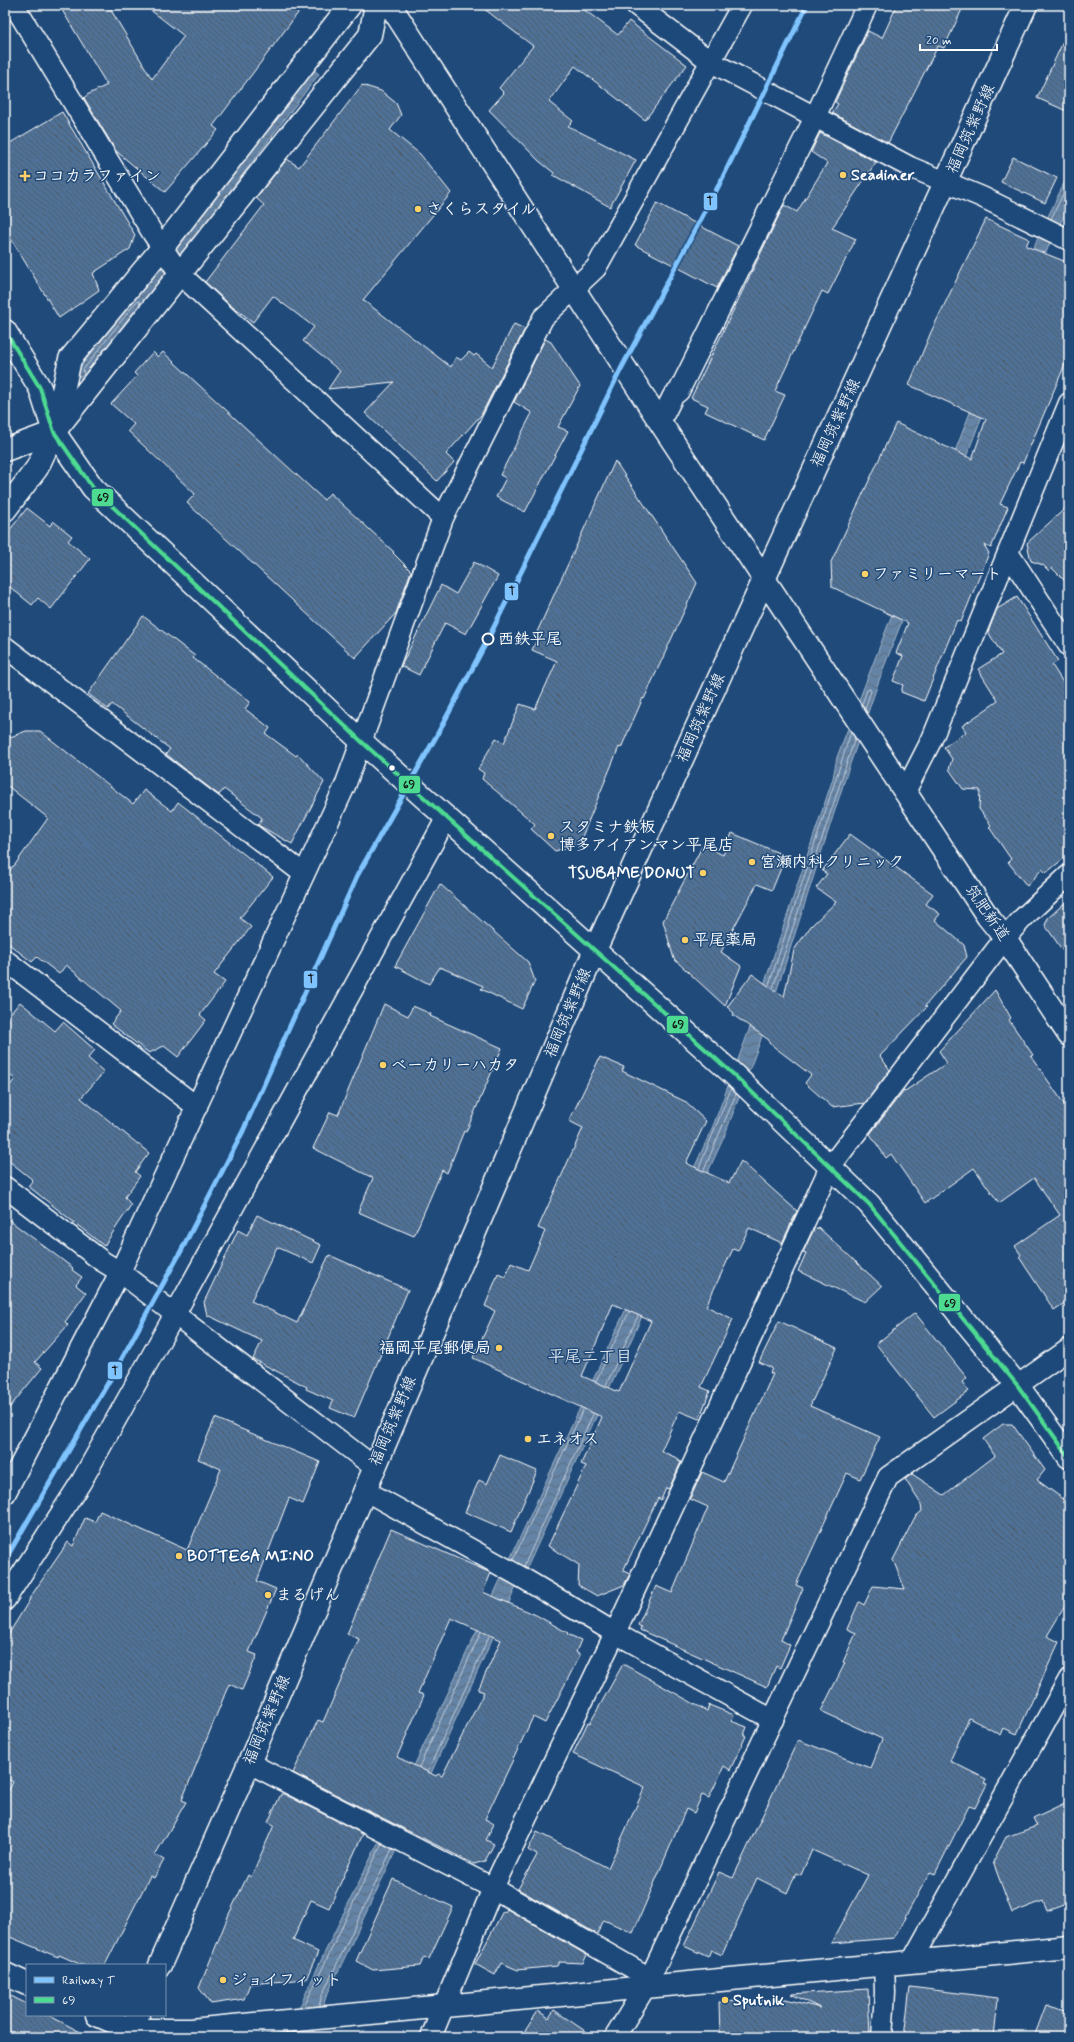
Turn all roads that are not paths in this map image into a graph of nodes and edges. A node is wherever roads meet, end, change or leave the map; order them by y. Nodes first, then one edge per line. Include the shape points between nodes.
1 (14, 5) edge
2 (350, 5) edge
3 (376, 5) edge
4 (390, 5) edge
5 (636, 5) edge
6 (742, 5) edge
7 (867, 5) edge
8 (1026, 5) edge
9 (711, 62) junction
10 (815, 117) junction
11 (947, 182) junction
12 (1056, 233) edge
13 (162, 248) junction
14 (180, 274) junction
15 (574, 288) junction
16 (5, 331) edge
17 (1069, 403) edge
18 (660, 422) junction
19 (54, 432) junction
20 (5, 440) edge
21 (5, 450) edge
22 (5, 510) edge
23 (443, 518) junction
24 (1008, 554) junction
25 (763, 580) junction
26 (1069, 646) edge
27 (5, 647) edge
28 (362, 742) junction
29 (905, 792) junction
30 (447, 817) junction
31 (304, 874) junction
32 (1069, 875) edge
33 (1005, 938) junction
34 (595, 950) junction
35 (5, 960) edge
36 (1069, 1035) edge
37 (197, 1107) junction
38 (830, 1167) junction
39 (5, 1187) edge
40 (120, 1272) junction
41 (175, 1314) junction
42 (1069, 1349) edge
43 (1018, 1386) junction
44 (1069, 1457) edge
45 (374, 1467) junction
46 (8, 1483) edge
47 (364, 1490) junction
48 (5, 1600) edge
49 (615, 1633) junction
50 (1069, 1679) edge
51 (773, 1720) junction
52 (249, 1763) junction
53 (493, 1888) junction
54 (1069, 1947) edge
55 (912, 1961) junction
56 (884, 1963) junction
57 (160, 1964) edge
58 (5, 1974) edge
59 (648, 1982) junction
60 (26, 1984) edge
61 (444, 2008) junction
62 (100, 2016) edge
63 (133, 2028) edge
64 (430, 2037) edge
65 (615, 2037) edge
66 (882, 2037) edge

1 - 13 street
2 - 13 main road
3 - 14 main road via 370,35
4 - 15 main road, 筑肥新道
5 - 9 street
6 - 9 street
7 - 10 street
8 - 11 main road, 福岡筑紫野線
9 - 10 street
9 - 15 street via 596,268
10 - 11 street via 910,167
10 - 18 street via 679,391 673,396
11 - 12 street
11 - 25 main road, 福岡筑紫野線
13 - 14 street
13 - 19 main road via 70,359
14 - 19 main road
14 - 23 street
15 - 18 main road, 筑肥新道
15 - 23 street via 542,318
16 - 19 main road via 40,388
17 - 24 street
18 - 25 main road, 筑肥新道
19 - 20 street
19 - 21 main road
19 - 22 main road via 37,468
19 - 28 main road via 93,488
23 - 28 street
24 - 26 street
24 - 29 street via 932,739
25 - 29 main road, 筑肥新道
25 - 34 main road, 福岡筑紫野線
27 - 31 street
28 - 30 main road
28 - 31 street via 345,786
29 - 33 main road, 筑肥新道 via 988,917
30 - 34 main road
30 - 41 street
31 - 37 street
32 - 33 street
33 - 36 main road, 筑肥新道
33 - 38 street
34 - 38 main road
34 - 45 main road, 福岡筑紫野線
35 - 37 street
37 - 40 street
38 - 43 main road via 869,1204
38 - 49 street
39 - 40 street
40 - 41 street
40 - 46 street
41 - 45 street
41 - 48 street via 81,1482
42 - 43 street
43 - 44 main road
43 - 51 street via 888,1477
45 - 47 main road, 福岡筑紫野線
47 - 49 street
47 - 52 main road, 福岡筑紫野線
49 - 51 street
49 - 53 street
50 - 55 street
51 - 59 street
52 - 53 street
52 - 57 main road, 福岡筑紫野線
53 - 59 street
53 - 61 street
54 - 55 main road
55 - 56 main road
56 - 59 main road
56 - 66 street
58 - 60 main road
59 - 61 main road
59 - 65 street
61 - 63 main road via 191,2030
61 - 64 street
62 - 63 main road

